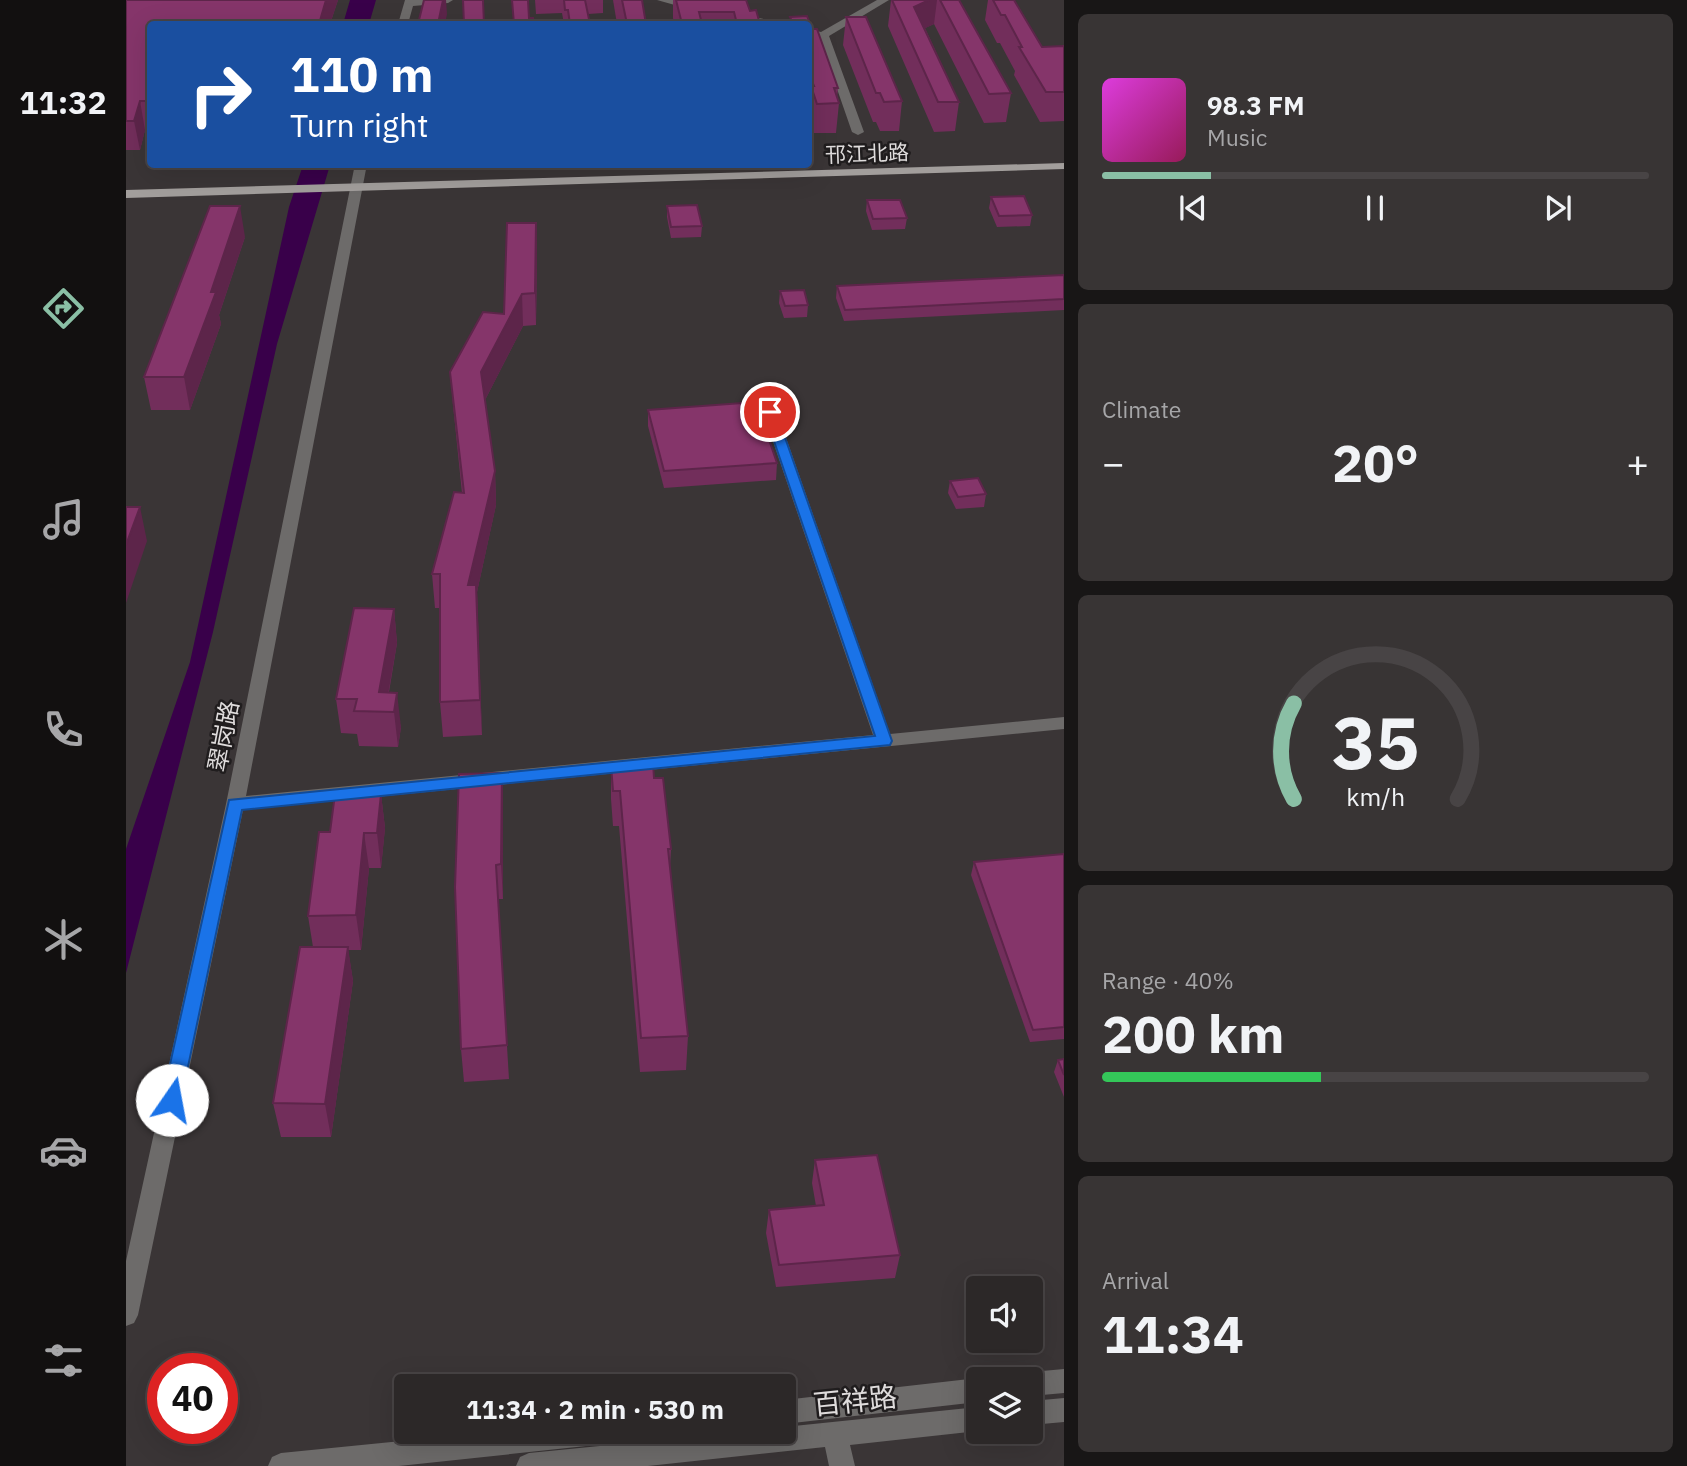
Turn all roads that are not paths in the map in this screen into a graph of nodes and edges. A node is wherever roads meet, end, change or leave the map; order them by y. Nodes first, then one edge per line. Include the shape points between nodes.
1 (448, 0) edge
2 (662, 0) edge
3 (884, 0) edge
4 (410, 1) edge
5 (712, 11) edge
6 (724, 14) edge
7 (404, 21) edge
8 (759, 21) edge
9 (812, 33) edge
10 (823, 35) junction
11 (858, 132) dead end
12 (1064, 156) edge
13 (812, 164) edge
14 (1064, 166) edge
15 (359, 168) edge
16 (702, 168) edge
17 (356, 183) junction
18 (126, 184) edge
19 (285, 184) junction
20 (126, 194) edge
21 (770, 412) dead end
22 (1064, 723) edge
23 (884, 741) junction
24 (234, 804) junction
25 (126, 1315) edge
26 (1064, 1381) edge
27 (1043, 1383) edge
28 (966, 1391) edge
29 (1064, 1410) edge
30 (796, 1411) edge
31 (1043, 1412) edge
32 (966, 1420) edge
33 (835, 1434) junction
34 (491, 1444) edge
35 (282, 1466) edge
36 (529, 1466) edge
37 (842, 1466) edge

1 - 4 street
2 - 5 street
3 - 10 street
4 - 7 street
6 - 8 street
9 - 10 street
10 - 11 street
12 - 13 main road, 邗江北路
14 - 17 main road, 邗江北路
15 - 17 street, 翠岗路
16 - 17 main road, 邗江北路
17 - 19 main road, 邗江北路
17 - 24 street, 翠岗路
18 - 19 main road, 邗江北路
19 - 20 main road, 邗江北路
21 - 23 street
22 - 23 street
23 - 24 street
24 - 25 street, 翠岗路
26 - 27 street
28 - 30 street, 百祥路
29 - 31 street
32 - 33 street, 百祥路
33 - 36 street, 百祥路
33 - 37 street
34 - 35 street

